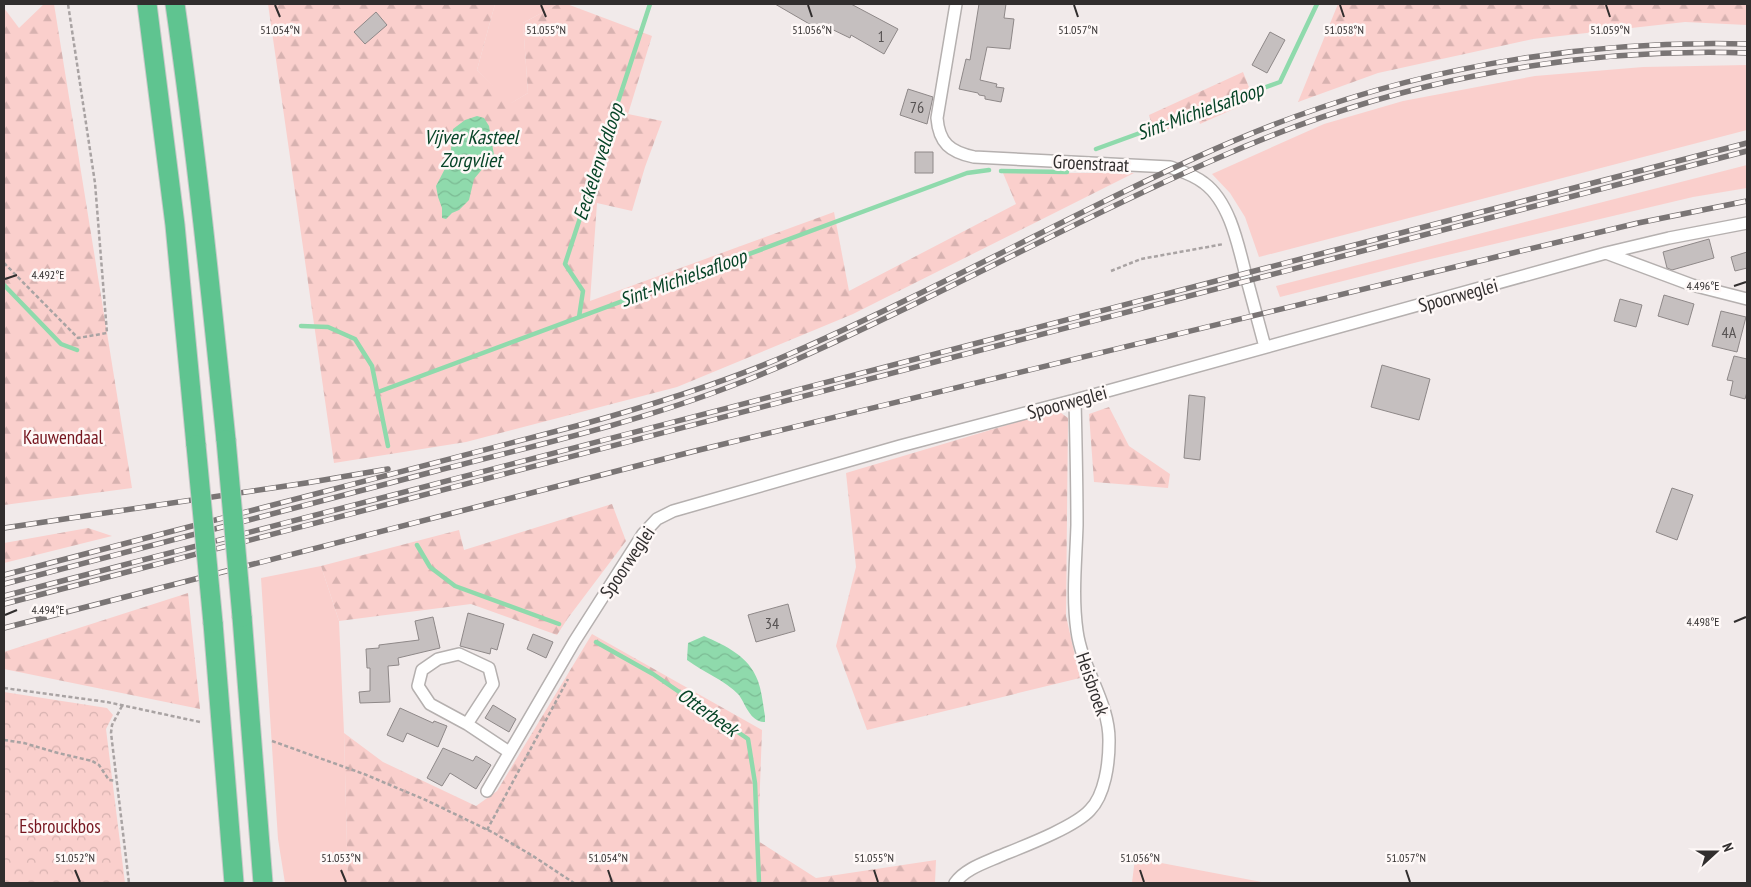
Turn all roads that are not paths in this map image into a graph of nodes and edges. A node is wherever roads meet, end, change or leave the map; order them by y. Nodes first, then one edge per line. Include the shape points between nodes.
1 (147, 4) edge
2 (175, 4) edge
3 (956, 4) edge
4 (1747, 223) edge
5 (1606, 253) junction
6 (1747, 298) edge
7 (1265, 347) junction
8 (1075, 400) junction
9 (467, 724) junction
10 (510, 752) junction
11 (487, 791) dead end
12 (234, 883) edge
13 (263, 883) edge
14 (956, 883) edge

1 - 12 highway, bridge via 175,225
2 - 13 highway, bridge via 203,219 226,440
3 - 7 street, Groenstraat via 937,118 942,140 956,152 974,158 1170,167 1194,176 1218,198 1229,218
4 - 5 street, Spoorweglei
5 - 6 street via 1692,285
5 - 7 street, Spoorweglei
7 - 8 street, Spoorweglei
8 - 10 street, Spoorweglei via 900,446 673,511 657,519 643,534 566,654
8 - 14 street, Heisbroek via 1075,611 1081,651 1105,712 1108,766 1100,794 1091,810 1074,822 983,863 960,876
9 - 9 street via 493,684 489,668 460,654 438,659 422,670 418,686 430,704
9 - 10 street
10 - 11 street, Spoorweglei

